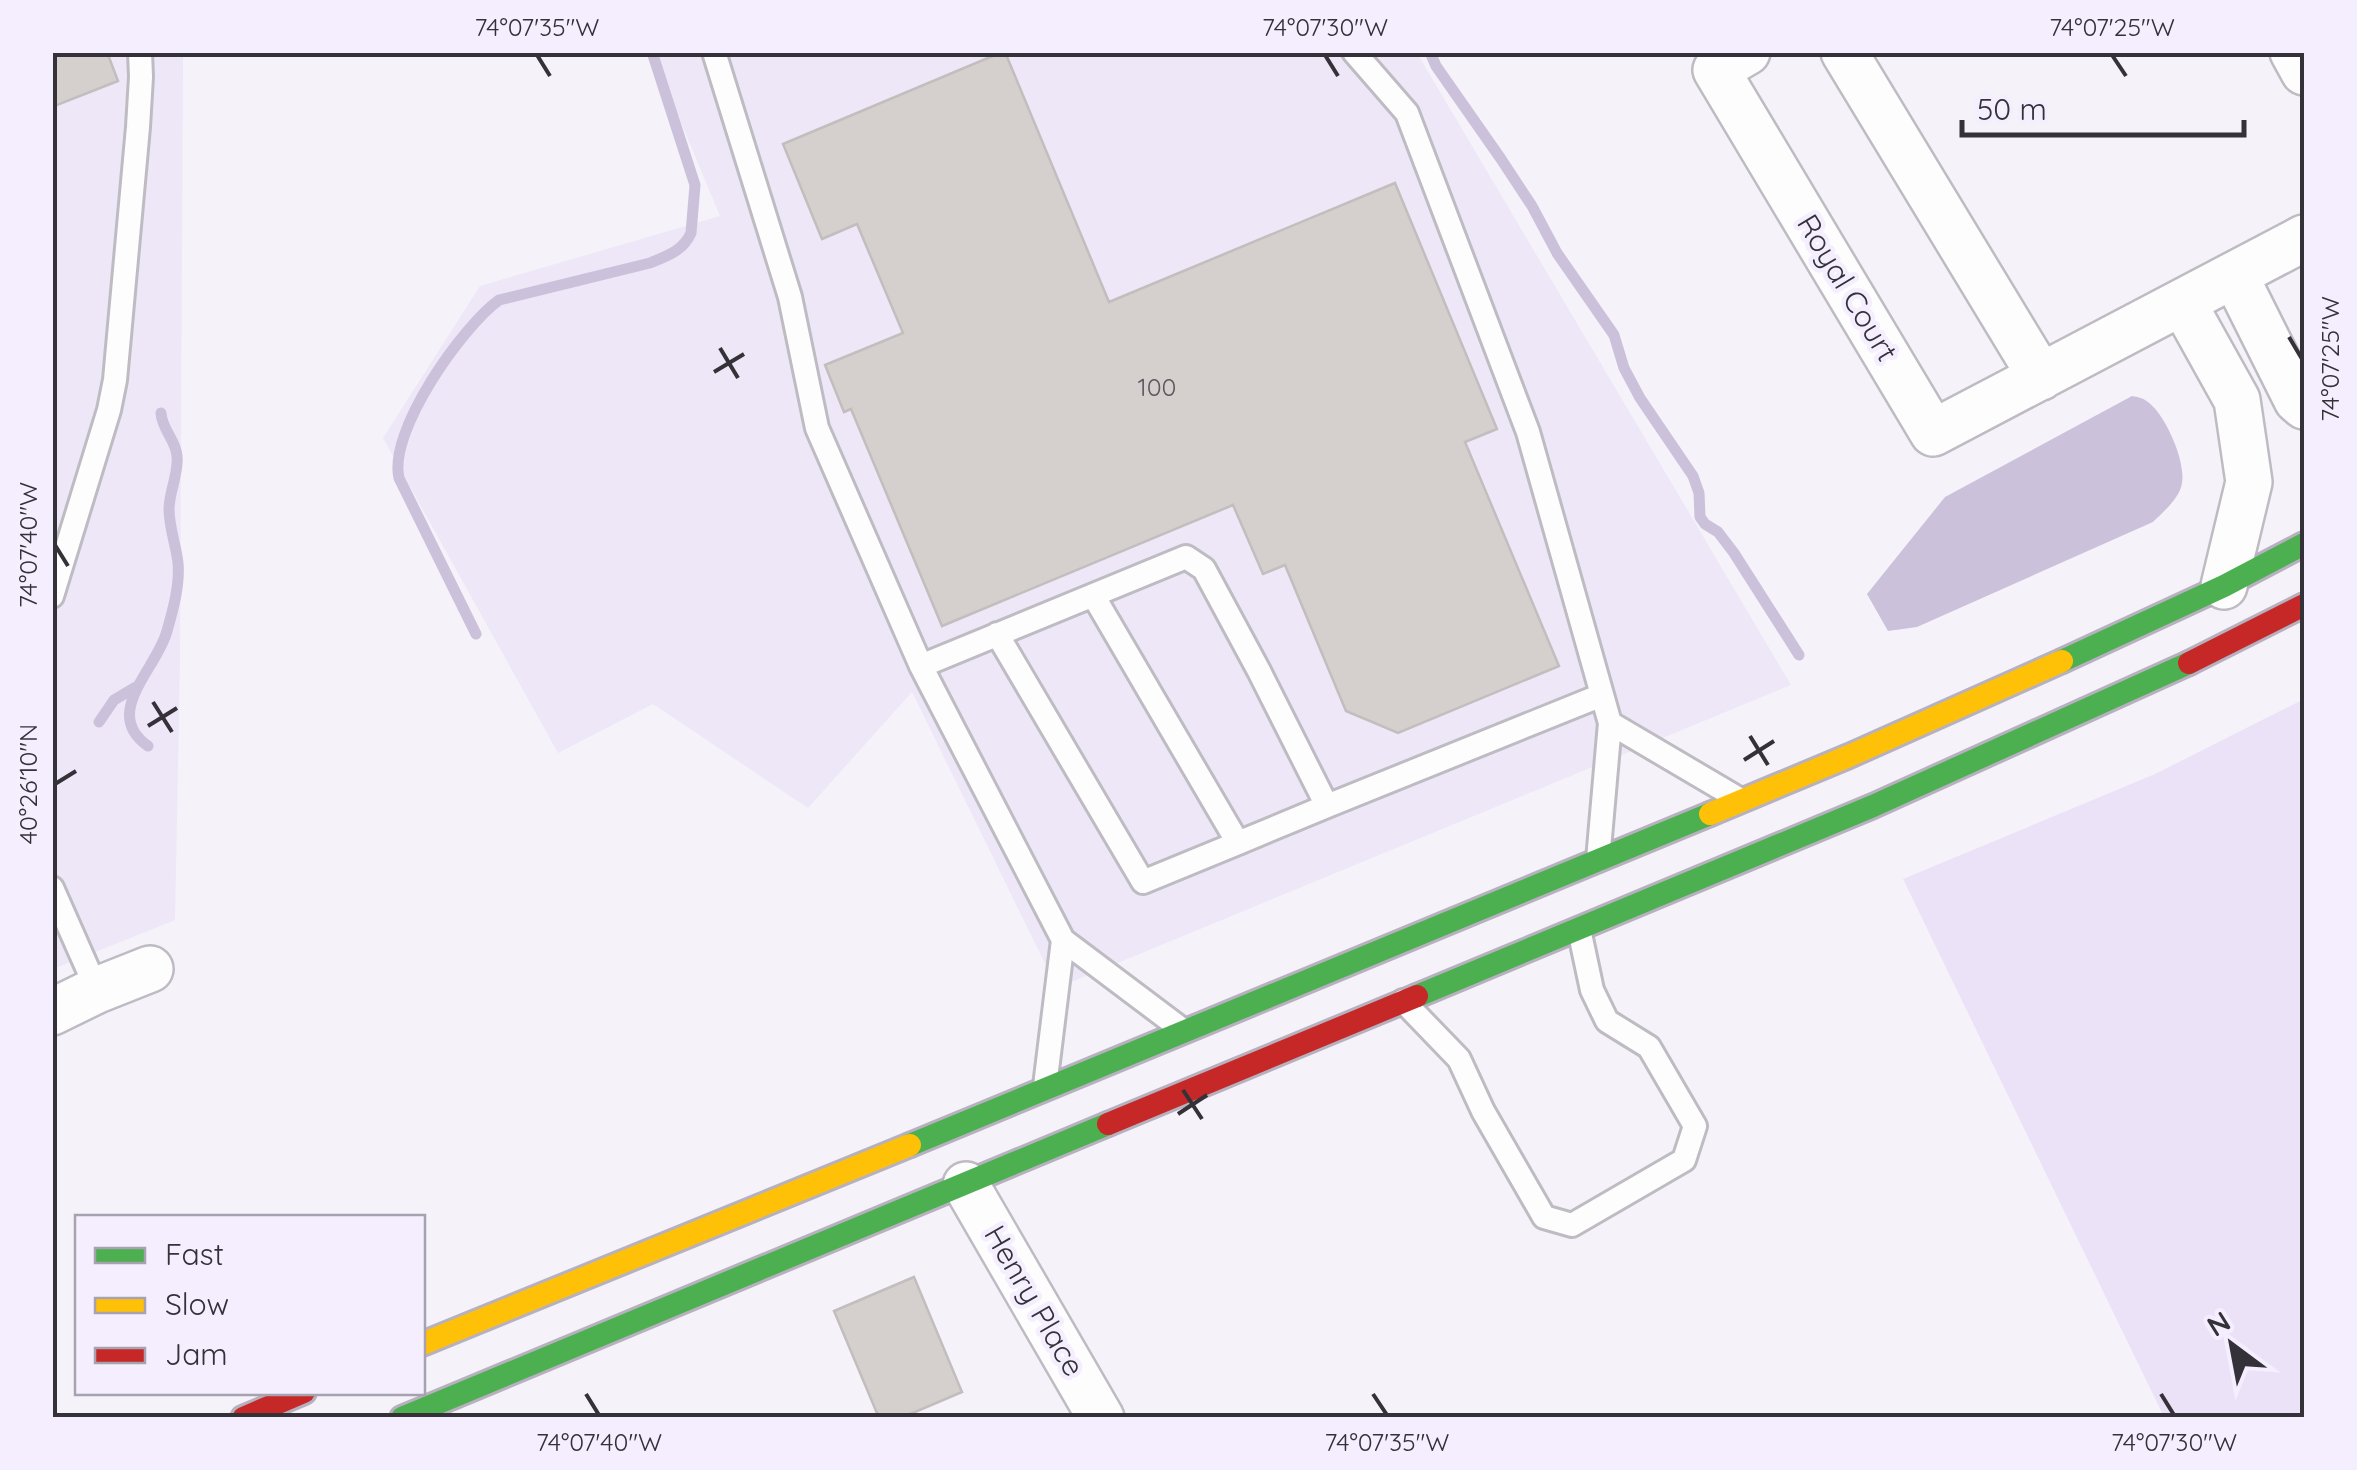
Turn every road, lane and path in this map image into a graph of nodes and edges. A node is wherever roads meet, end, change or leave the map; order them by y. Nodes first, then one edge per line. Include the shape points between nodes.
1 (140, 52) edge
2 (714, 52) edge
3 (1354, 52) edge
4 (1748, 52) edge
5 (1844, 52) edge
6 (2293, 52) edge
7 (2304, 72) edge
8 (2304, 238) edge
9 (2234, 276) junction
10 (2183, 303) junction
11 (2041, 377) junction
12 (2304, 406) edge
13 (2304, 544) edge
14 (2224, 586) junction
15 (1093, 595) junction
16 (52, 596) edge
17 (2304, 605) edge
18 (996, 634) junction
19 (921, 666) junction
20 (1602, 695) junction
21 (1610, 723) junction
22 (1742, 800) junction
23 (1327, 806) junction
24 (1238, 843) junction
25 (1598, 860) junction
26 (52, 888) edge
27 (1578, 929) junction
28 (1062, 940) junction
29 (150, 969) dead end
30 (97, 990) junction
31 (1404, 1001) junction
32 (52, 1012) edge
33 (1185, 1032) junction
34 (1044, 1090) junction
35 (966, 1185) junction
36 (425, 1343) edge
37 (297, 1395) edge
38 (242, 1418) edge
39 (402, 1418) edge
40 (1102, 1418) edge

1 - 16 lane via 115,380
2 - 19 lane via 790,297 817,428
3 - 20 lane via 1406,113 1528,432
4 - 11 street, Royal Court via 1716,70 1934,433
5 - 11 street
6 - 7 street
8 - 9 street, Royal Court
9 - 10 street, Royal Court
9 - 12 street
10 - 11 street, Royal Court
10 - 14 street via 2238,400 2249,482
13 - 14 highway
14 - 22 highway
15 - 18 lane
15 - 23 lane via 1186,557 1204,569
15 - 24 lane
17 - 27 highway via 1991,755
18 - 19 lane
18 - 24 lane via 1142,882
19 - 28 lane
20 - 21 lane
20 - 23 lane
21 - 22 lane
21 - 25 lane
22 - 25 highway
23 - 24 lane
25 - 33 highway
26 - 30 lane
27 - 31 highway
27 - 31 lane via 1607,1021 1650,1047 1694,1126 1684,1160 1572,1225 1544,1217 1459,1059
28 - 33 lane
28 - 34 lane
29 - 30 street
30 - 32 street
31 - 35 highway
33 - 34 highway
34 - 36 highway
35 - 39 highway
35 - 40 street, Henry Place
37 - 38 highway

